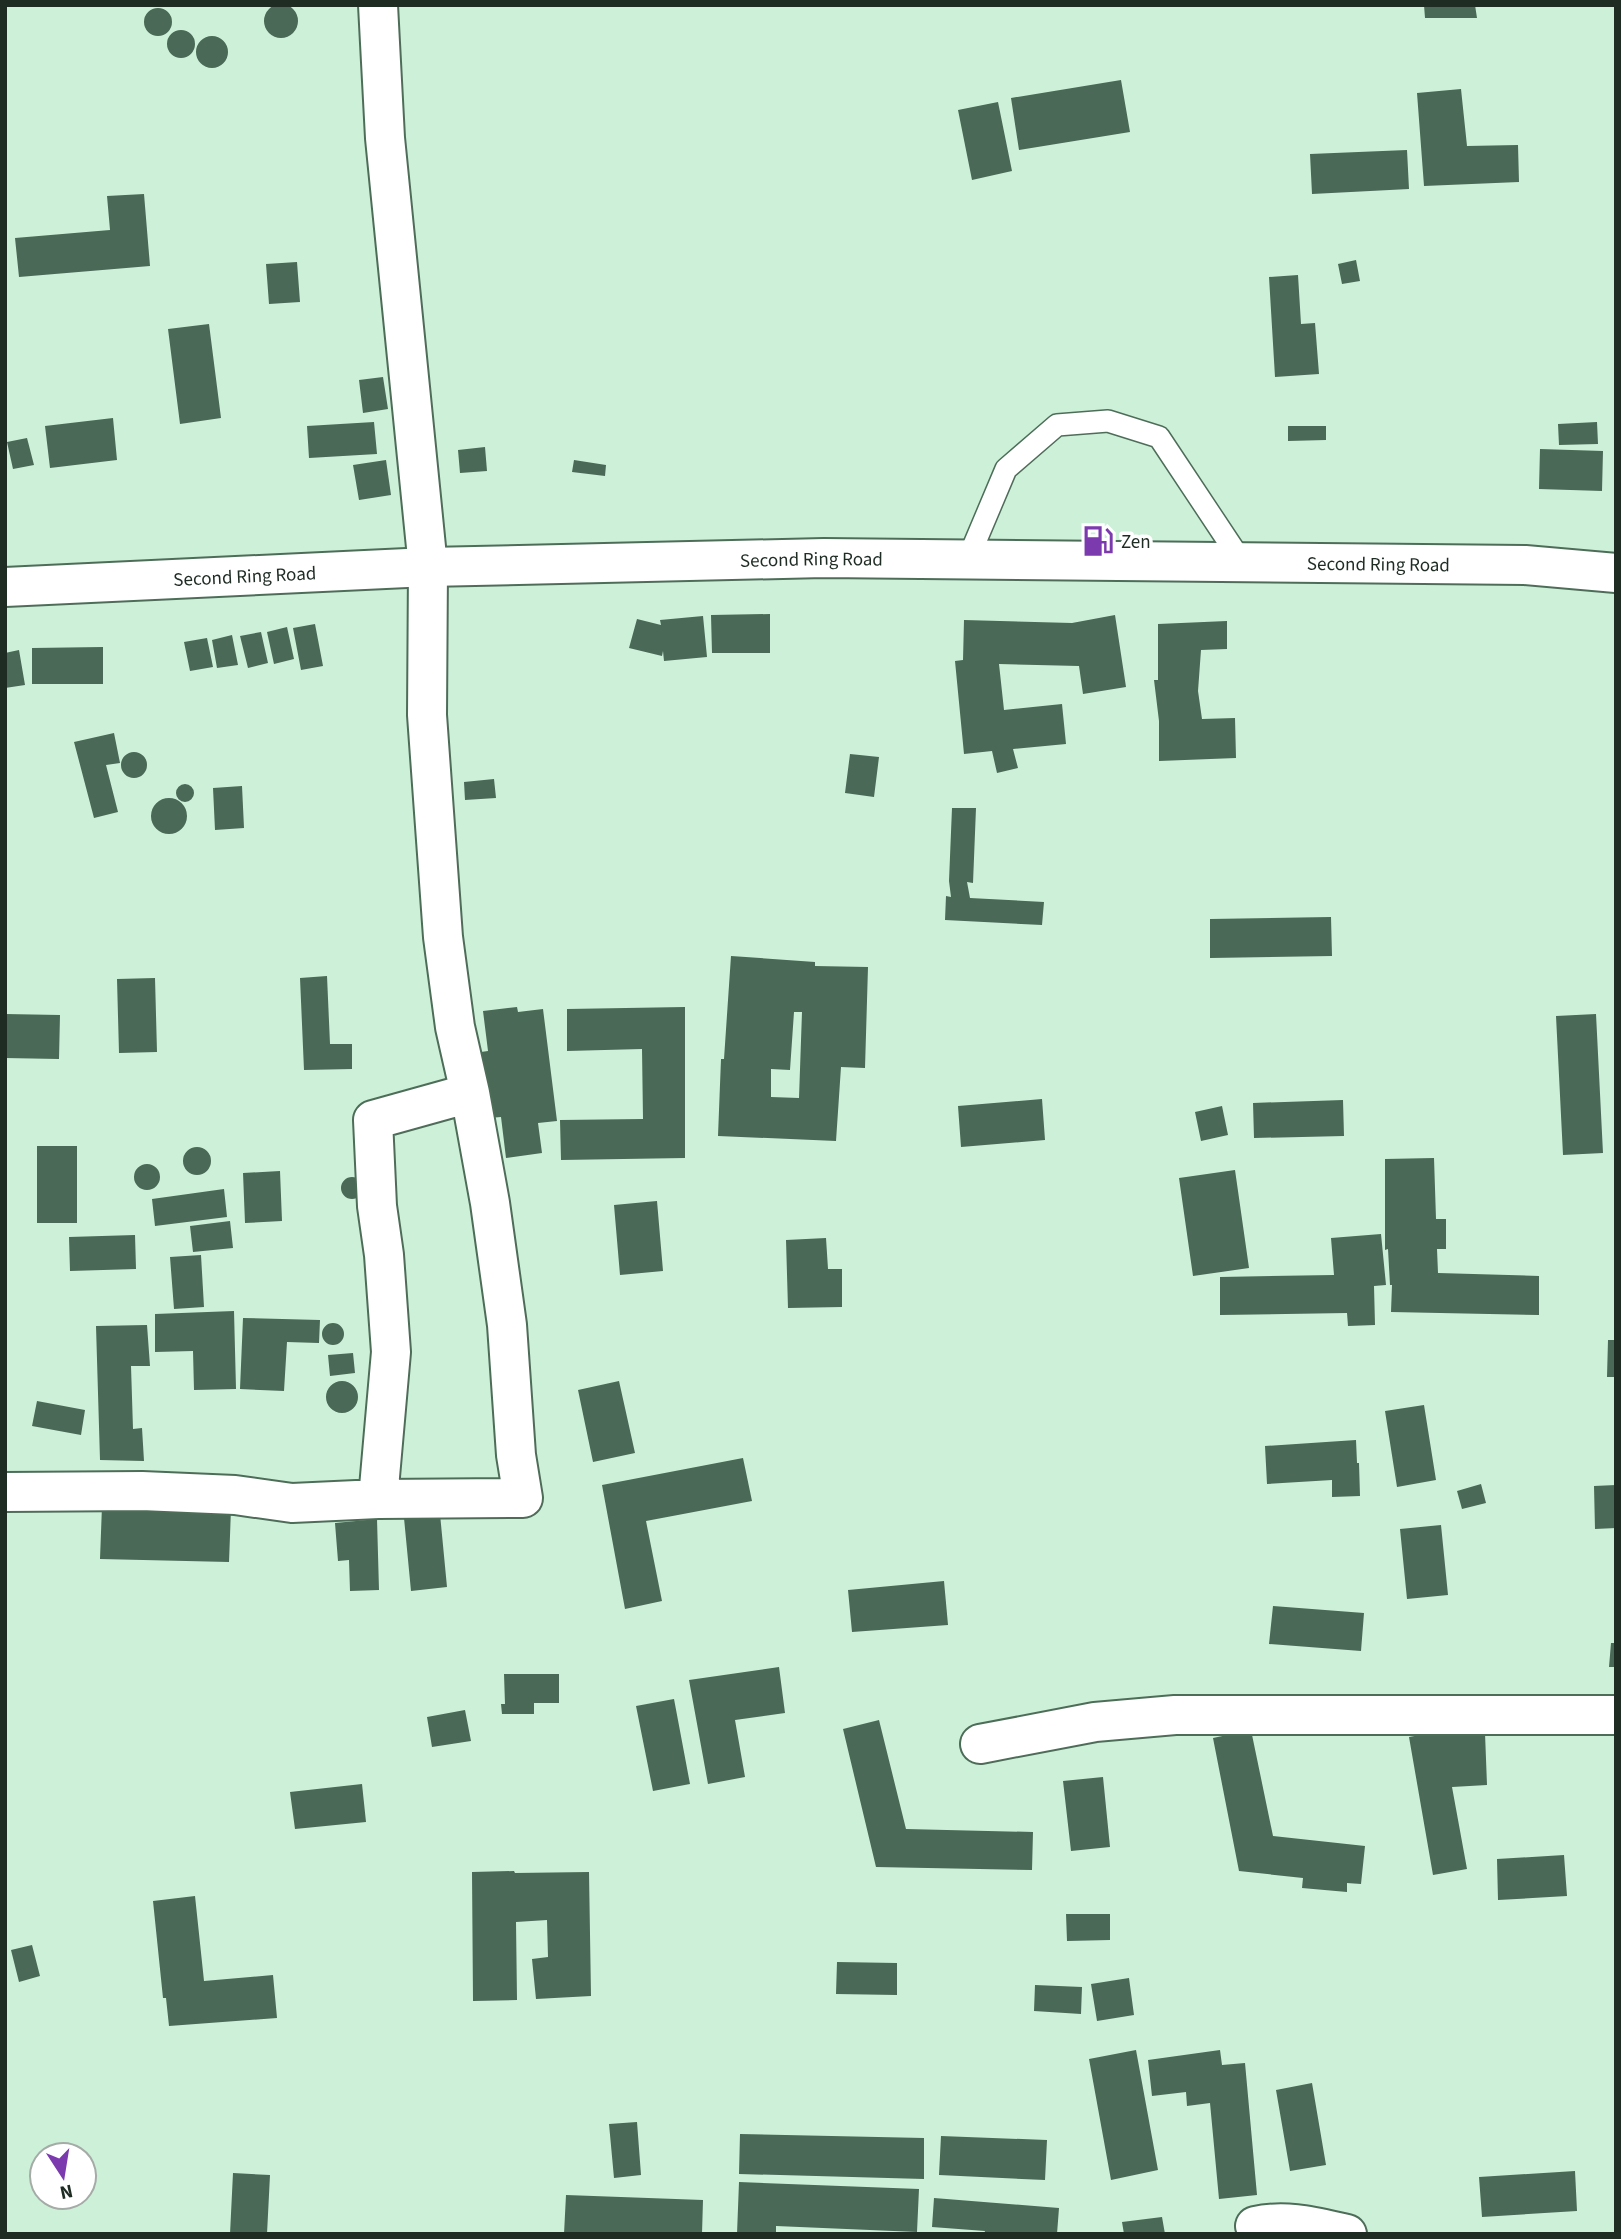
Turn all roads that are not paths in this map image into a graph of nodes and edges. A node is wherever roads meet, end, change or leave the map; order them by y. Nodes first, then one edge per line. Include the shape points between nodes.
1 (378, 5) edge
2 (968, 559) junction
3 (1242, 562) junction
4 (428, 567) junction
5 (1616, 573) edge
6 (5, 587) edge
7 (470, 1093) junction
8 (5, 1492) edge
9 (378, 1499) junction
10 (1616, 1716) edge
11 (980, 1744) dead end
12 (1255, 2226) dead end
13 (1347, 2234) edge

1 - 4 street via 385,138
2 - 3 street, Second Ring Road
2 - 3 lane via 1006,469 1057,425 1108,422 1158,437
2 - 4 street, Second Ring Road
3 - 5 street, Second Ring Road via 1525,565
4 - 6 street, Second Ring Road
4 - 7 street via 430,786 443,937 455,1027
7 - 9 street via 373,1120 391,1352
7 - 9 street via 507,1325 523,1498
8 - 9 street via 142,1491 292,1503
10 - 11 street via 1175,1715 1095,1722
12 - 13 street via 1296,2222

